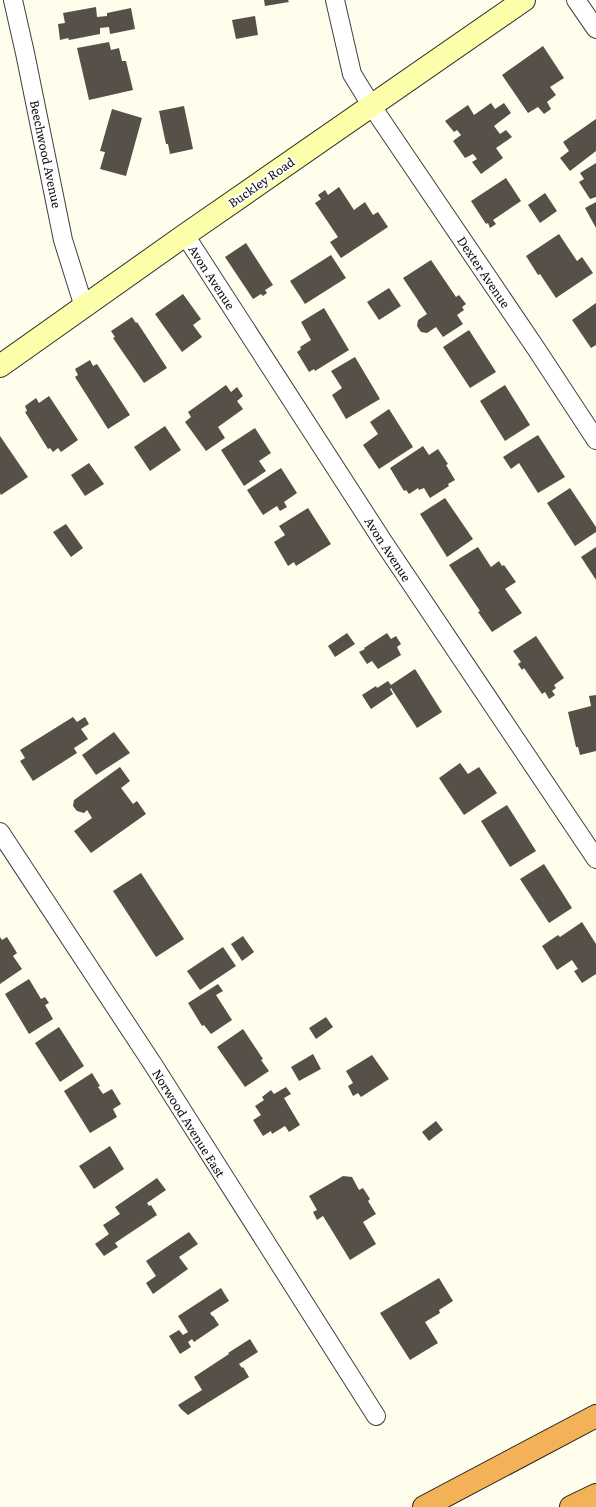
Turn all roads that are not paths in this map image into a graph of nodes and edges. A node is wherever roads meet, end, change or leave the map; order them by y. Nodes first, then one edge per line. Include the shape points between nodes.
1 (13, 0) edge
2 (335, 0) edge
3 (524, 0) edge
4 (576, 0) edge
5 (596, 29) edge
6 (371, 105) junction
7 (185, 235) junction
8 (84, 307) junction
9 (0, 366) edge
10 (596, 440) edge
11 (0, 832) edge
12 (596, 859) edge
13 (376, 1416) dead end
14 (596, 1416) edge
15 (596, 1495) edge
16 (424, 1507) edge
17 (571, 1507) edge

1 - 8 street, Beechwood Avenue via 64,240
2 - 6 street, Dexter Avenue via 352,74
3 - 6 street, Buckley Road
4 - 5 street
6 - 7 street, Buckley Road
6 - 10 street, Dexter Avenue via 538,350
7 - 8 street, Buckley Road
7 - 12 street, Avon Avenue via 384,543
8 - 9 street, Buckley Road
11 - 13 street, Norwood Avenue East via 154,1066
14 - 16 highway
15 - 17 highway

